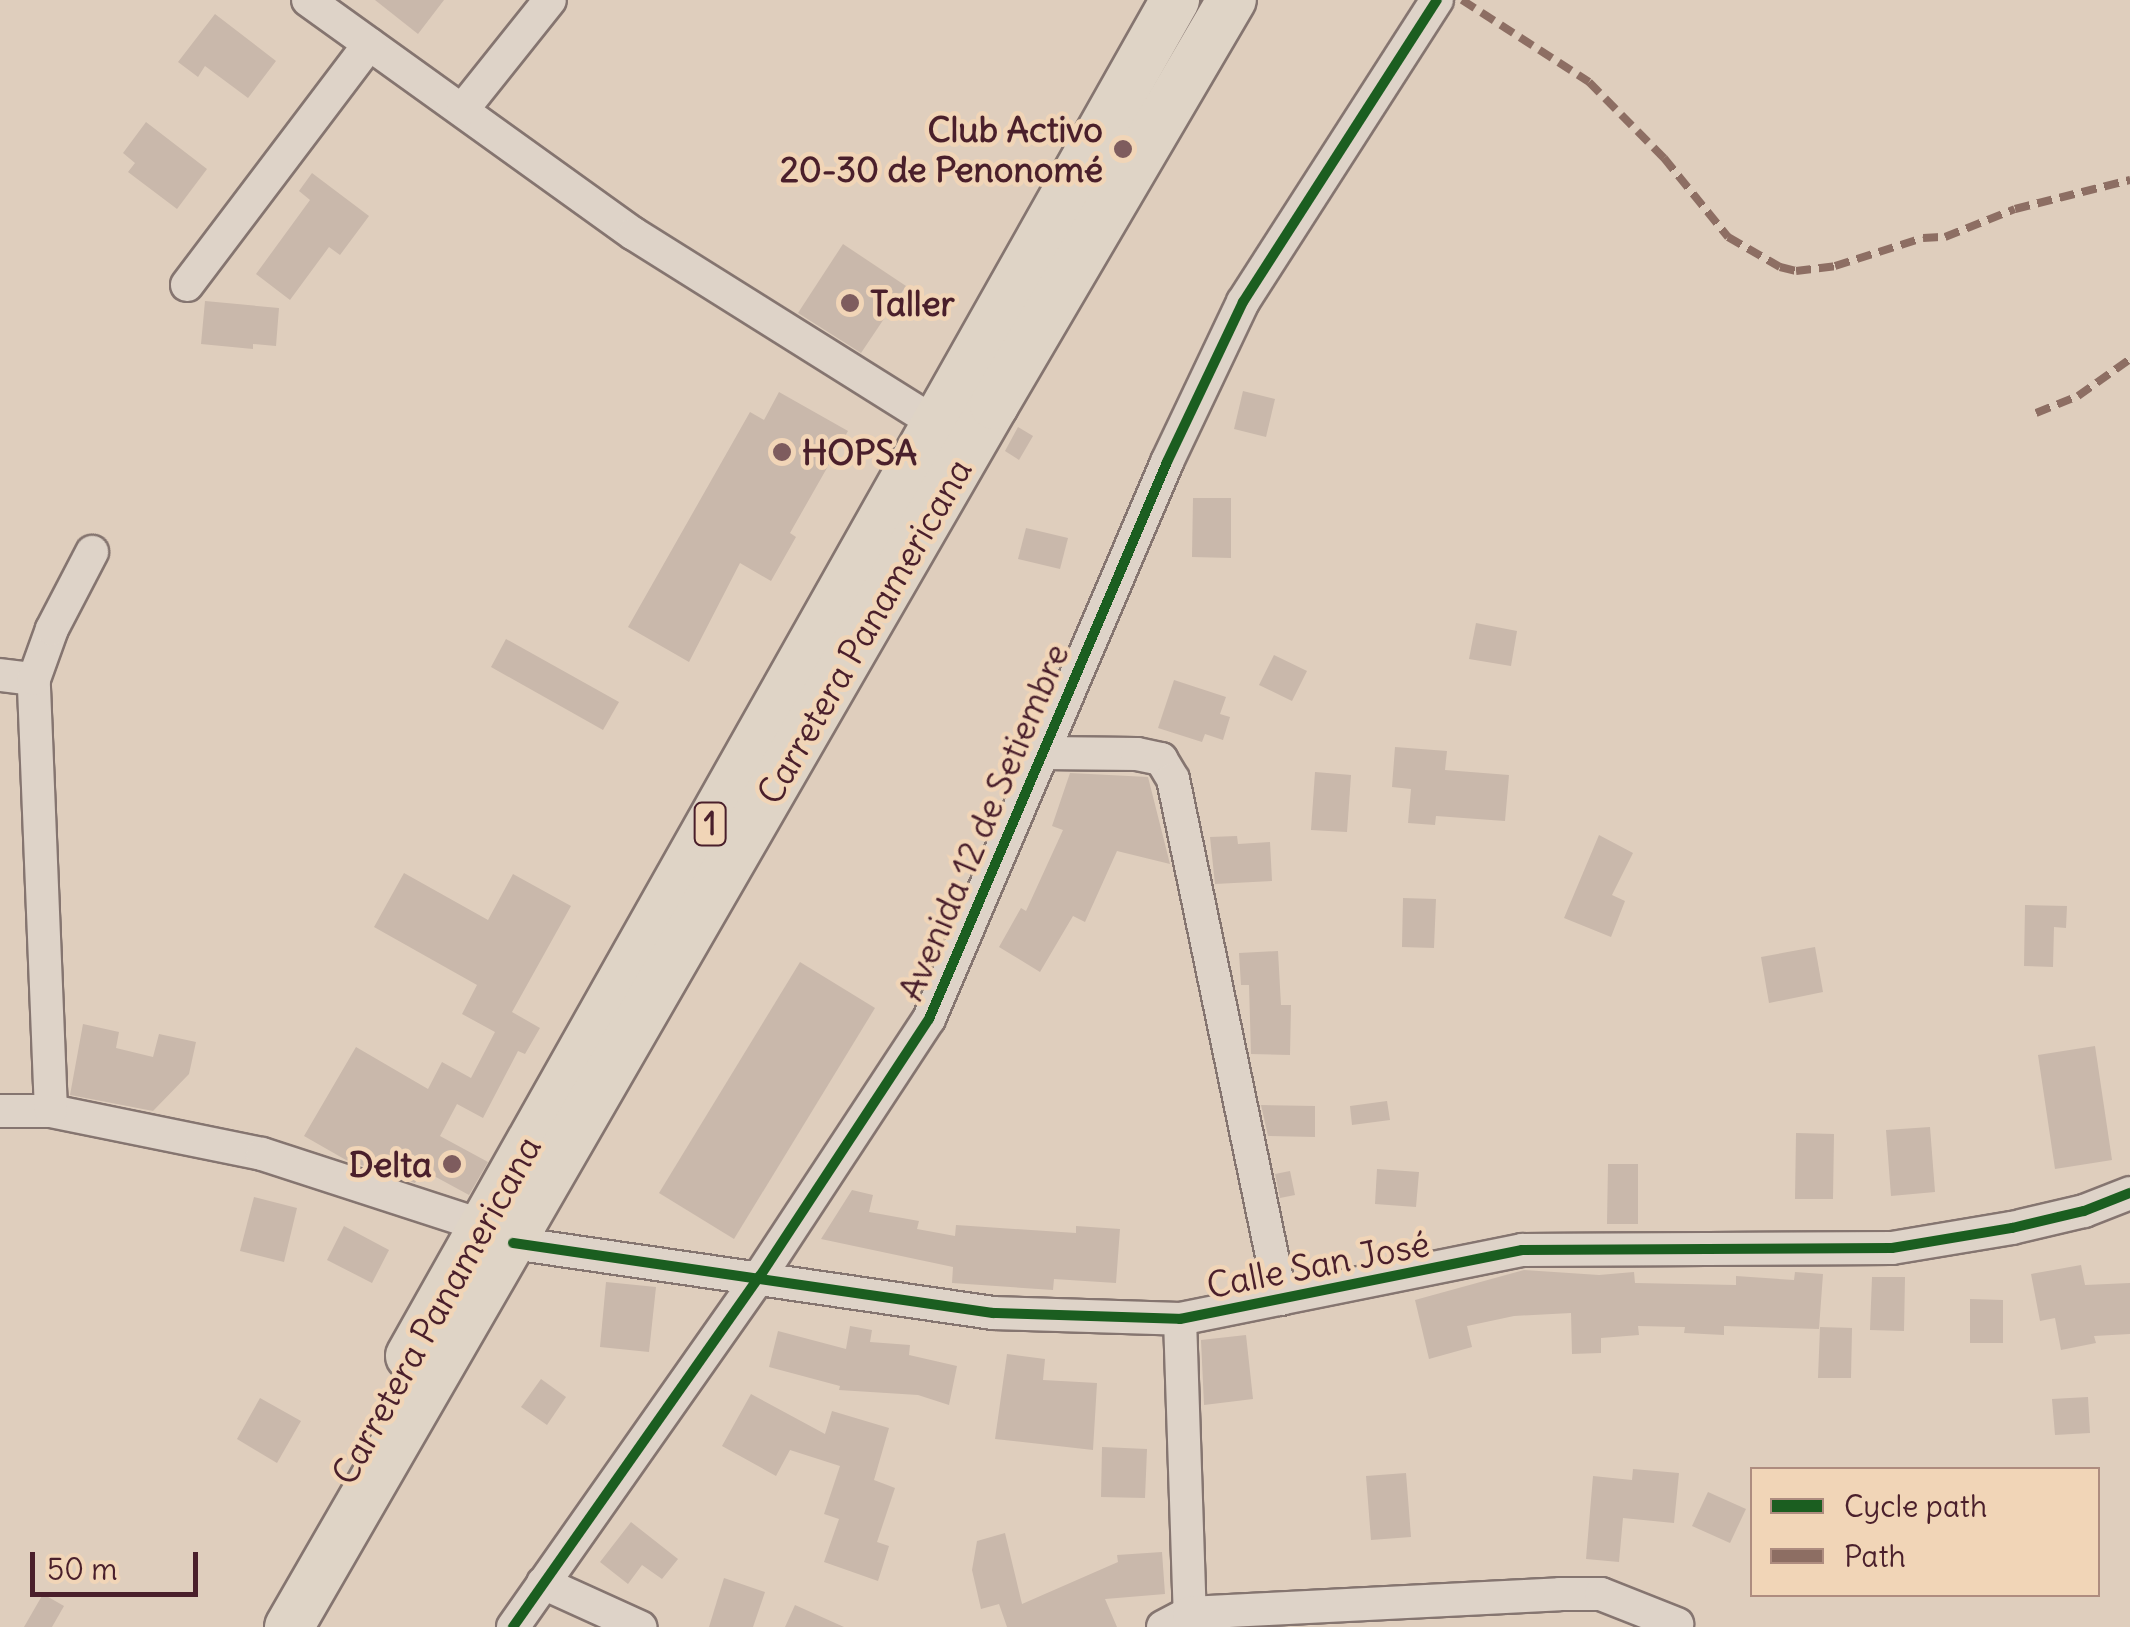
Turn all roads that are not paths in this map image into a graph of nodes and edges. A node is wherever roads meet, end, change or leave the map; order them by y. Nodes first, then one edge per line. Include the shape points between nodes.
1 (550, 0) edge
2 (1232, 0) edge
3 (1437, 0) edge
4 (319, 3) edge
5 (1168, 10) edge
6 (369, 44) junction
7 (463, 110) junction
8 (186, 285) dead end
9 (994, 404) junction
10 (935, 423) junction
11 (92, 552) dead end
12 (0, 675) edge
13 (34, 679) junction
14 (1043, 753) junction
15 (0, 1111) edge
16 (52, 1111) junction
17 (2130, 1192) edge
18 (510, 1225) junction
19 (760, 1276) junction
20 (1280, 1299) junction
21 (1180, 1319) junction
22 (543, 1583) junction
23 (1181, 1622) edge
24 (1677, 1624) dead end
25 (258, 1627) edge
26 (289, 1627) edge
27 (513, 1627) edge
28 (640, 1627) edge

1 - 7 street
2 - 9 highway, Carretera Panamericana / 1
3 - 14 street, Avenida 12 de Setiembre via 1243,302
4 - 6 street
5 - 10 highway, Carretera Panamericana / 1
6 - 7 street
6 - 8 street
7 - 10 street via 634,234
9 - 10 highway via 961,424
9 - 18 highway, Carretera Panamericana / 1
10 - 18 highway, Carretera Panamericana / 1
11 - 13 street
12 - 13 street
13 - 16 street
14 - 19 street, Avenida 12 de Setiembre via 929,1019
14 - 20 street via 1137,754 1160,759 1174,779
15 - 16 street, Calle San José
16 - 18 street, Calle San José via 262,1154
17 - 20 street, Calle San José via 2012,1228 1892,1248 1522,1250
18 - 19 street, Calle San José
18 - 25 highway, Carretera Panamericana / 1
18 - 26 highway, Carretera Panamericana / 1
19 - 21 street, Calle San José via 994,1313
19 - 22 street, Avenida 12 de Setiembre
20 - 21 street, Calle San José
21 - 23 street
22 - 27 street, Avenida 12 de Setiembre
22 - 28 street
23 - 24 street via 1601,1594

